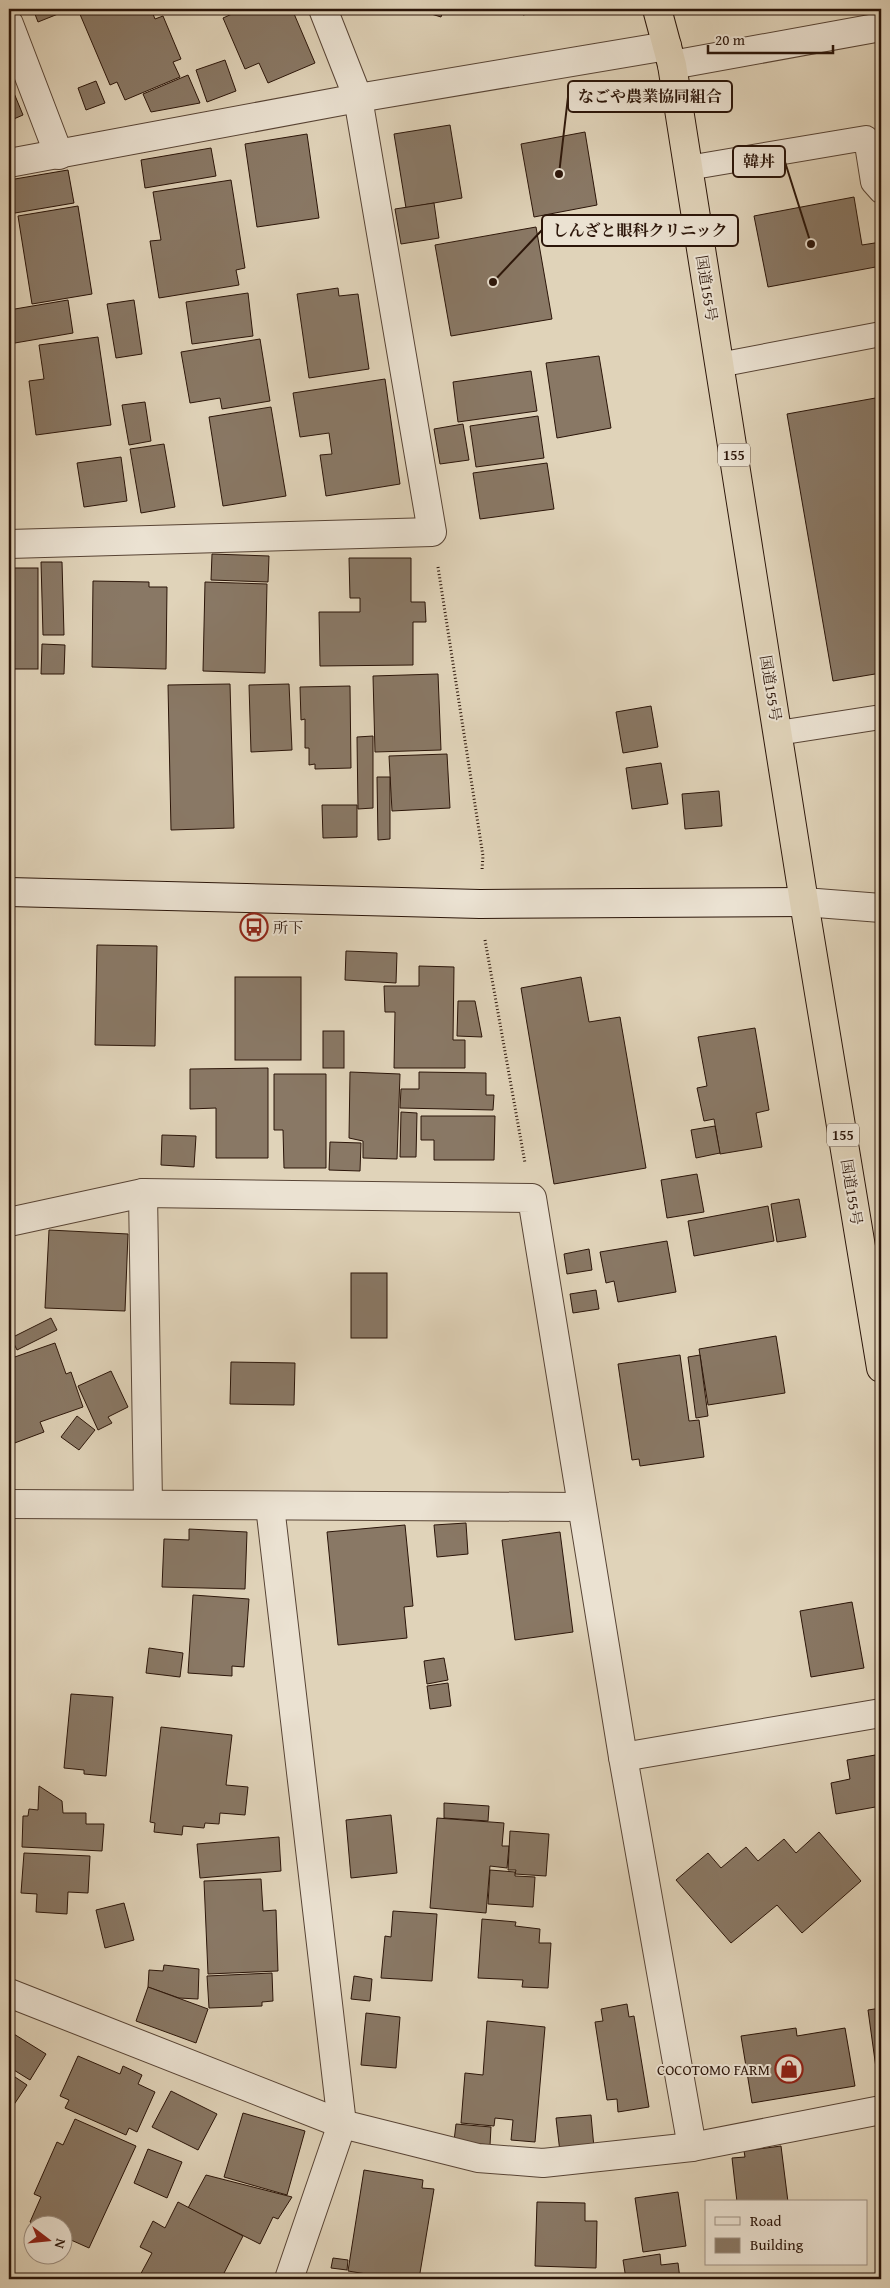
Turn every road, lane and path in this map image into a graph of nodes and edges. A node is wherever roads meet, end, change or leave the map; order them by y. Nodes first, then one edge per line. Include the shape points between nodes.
1 (323, 9) edge
2 (657, 9) edge
3 (9, 24) edge
4 (881, 27) edge
5 (670, 56) junction
6 (358, 98) junction
7 (59, 155) junction
8 (9, 163) edge
9 (688, 168) junction
10 (881, 191) edge
11 (881, 334) edge
12 (720, 365) junction
13 (432, 532) junction
14 (9, 544) edge
15 (881, 717) edge
16 (778, 733) junction
17 (9, 892) edge
18 (804, 902) junction
19 (480, 904) junction
20 (881, 908) edge
21 (143, 1193) junction
22 (532, 1198) junction
23 (9, 1222) edge
24 (881, 1368) edge
25 (9, 1504) edge
26 (148, 1504) junction
27 (270, 1506) junction
28 (581, 1507) junction
29 (881, 1713) edge
30 (623, 1756) junction
31 (9, 1993) edge
32 (881, 2110) edge
33 (342, 2124) junction
34 (692, 2147) junction
35 (289, 2279) edge

1 - 6 street
2 - 5 highway, 国道155号 / 155
3 - 7 street
4 - 5 street
5 - 6 street
5 - 9 highway, 国道155号 / 155
6 - 7 street
6 - 13 street
7 - 8 street
9 - 10 lane via 866,138 873,182
9 - 12 highway, 国道155号 / 155
11 - 12 lane
12 - 16 highway, 国道155号 / 155
13 - 14 street
13 - 19 path via 483,856
15 - 16 lane
16 - 18 highway, 国道155号 / 155
17 - 19 street
18 - 19 street
18 - 20 street
18 - 24 highway, 国道155号 / 155
19 - 22 path
21 - 22 street
21 - 23 street
21 - 26 street
22 - 28 street
25 - 26 street
26 - 27 street
27 - 28 street
27 - 33 street
28 - 30 street
29 - 30 street
30 - 34 street
31 - 33 street
32 - 34 street
33 - 34 street via 478,2158 543,2163
33 - 35 street

